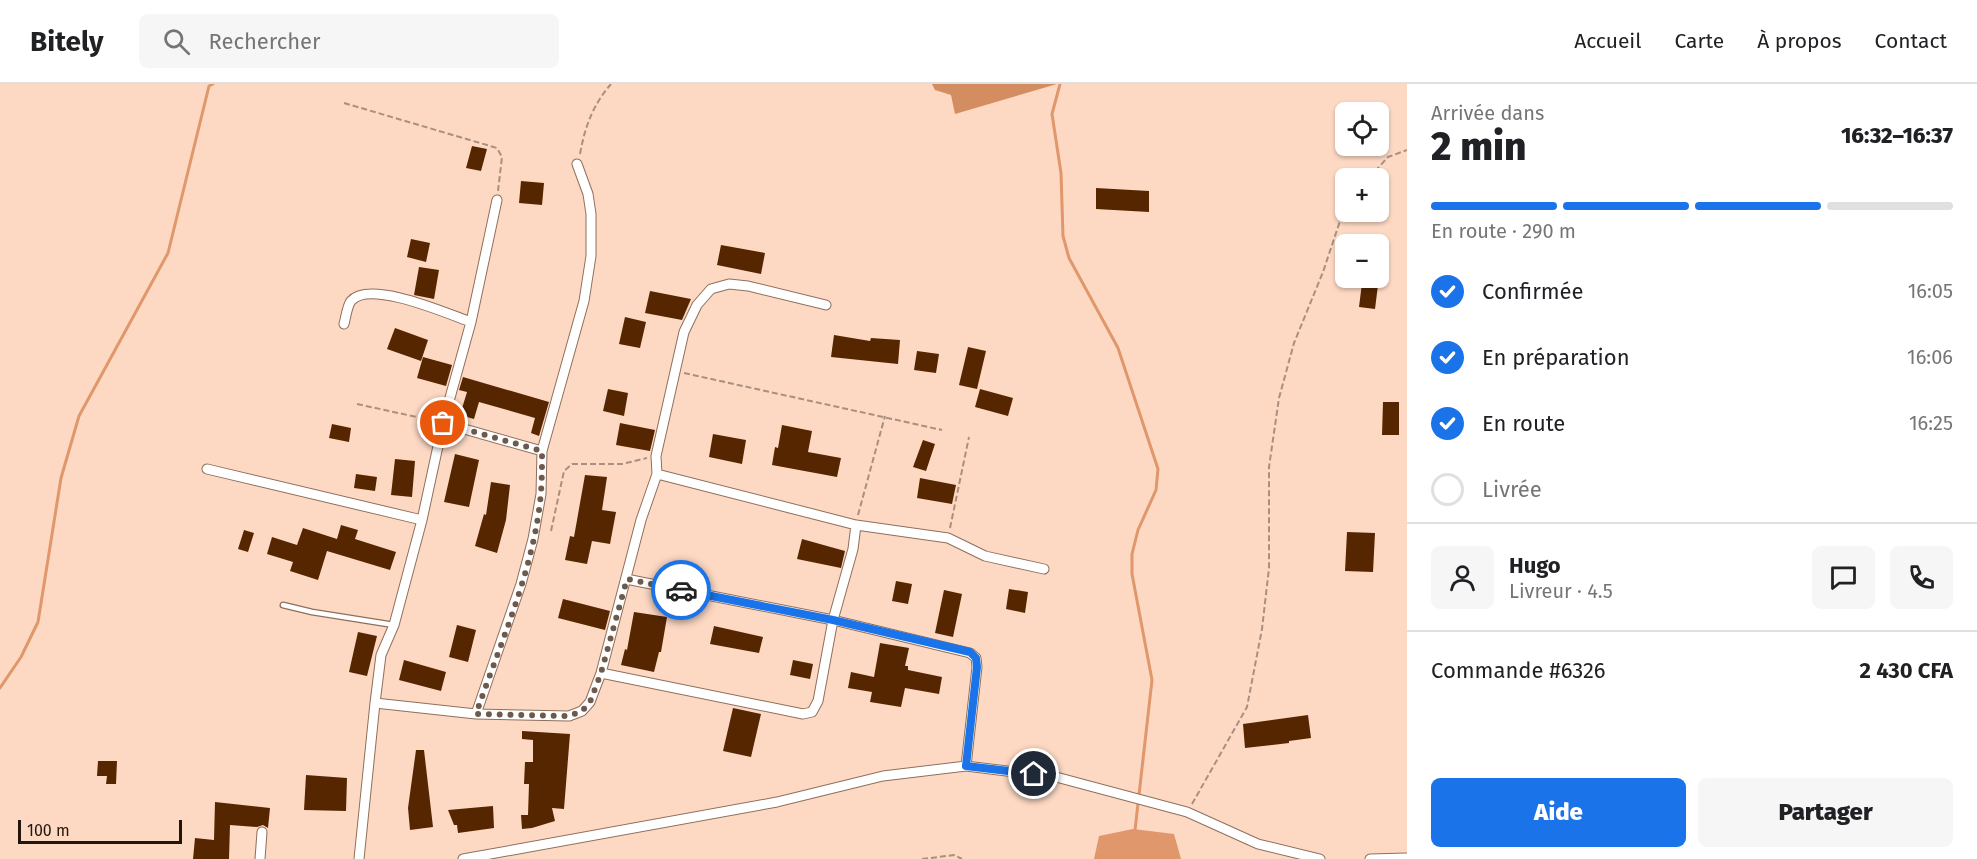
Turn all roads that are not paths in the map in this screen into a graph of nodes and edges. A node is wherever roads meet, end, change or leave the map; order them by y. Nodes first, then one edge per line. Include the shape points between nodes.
1 (578, 164) road end
2 (497, 201) road end
3 (826, 304) dead end
4 (471, 322) junction
5 (344, 324) dead end
6 (443, 423) junction
7 (542, 451) junction
8 (207, 469) dead end
9 (657, 474) junction
10 (422, 520) junction
11 (856, 525) junction
12 (1044, 569) dead end
13 (627, 579) junction
14 (283, 605) dead end
15 (833, 620) junction
16 (394, 625) junction
17 (601, 673) junction
18 (375, 703) junction
19 (476, 714) junction
20 (966, 766) junction
21 (262, 832) dead end
22 (485, 856) edge
23 (1407, 858) edge
24 (260, 859) edge
25 (359, 859) edge
26 (463, 859) edge
27 (1320, 859) edge
28 (1370, 859) edge

1 - 7 street via 591,214 591,256 579,322
2 - 4 street
3 - 9 street via 748,286 729,284 711,290 697,305 684,332 656,456
4 - 5 street via 416,302 372,293 359,295 350,302
4 - 6 street
6 - 7 street
6 - 10 street
7 - 19 street via 541,494 533,539
8 - 10 street
9 - 11 street
9 - 13 street
10 - 16 street
11 - 12 street via 948,538 985,556
11 - 15 street
13 - 15 street
13 - 17 street
14 - 16 lane
15 - 17 street via 818,701 812,712 803,714
15 - 20 street via 970,652 976,658
16 - 18 street via 381,655
17 - 19 street via 590,702 582,711 569,716
18 - 19 street
18 - 25 street
20 - 22 street via 883,776 777,802
20 - 27 street via 1056,777 1187,812 1258,844
21 - 24 street
22 - 26 street
23 - 28 street

